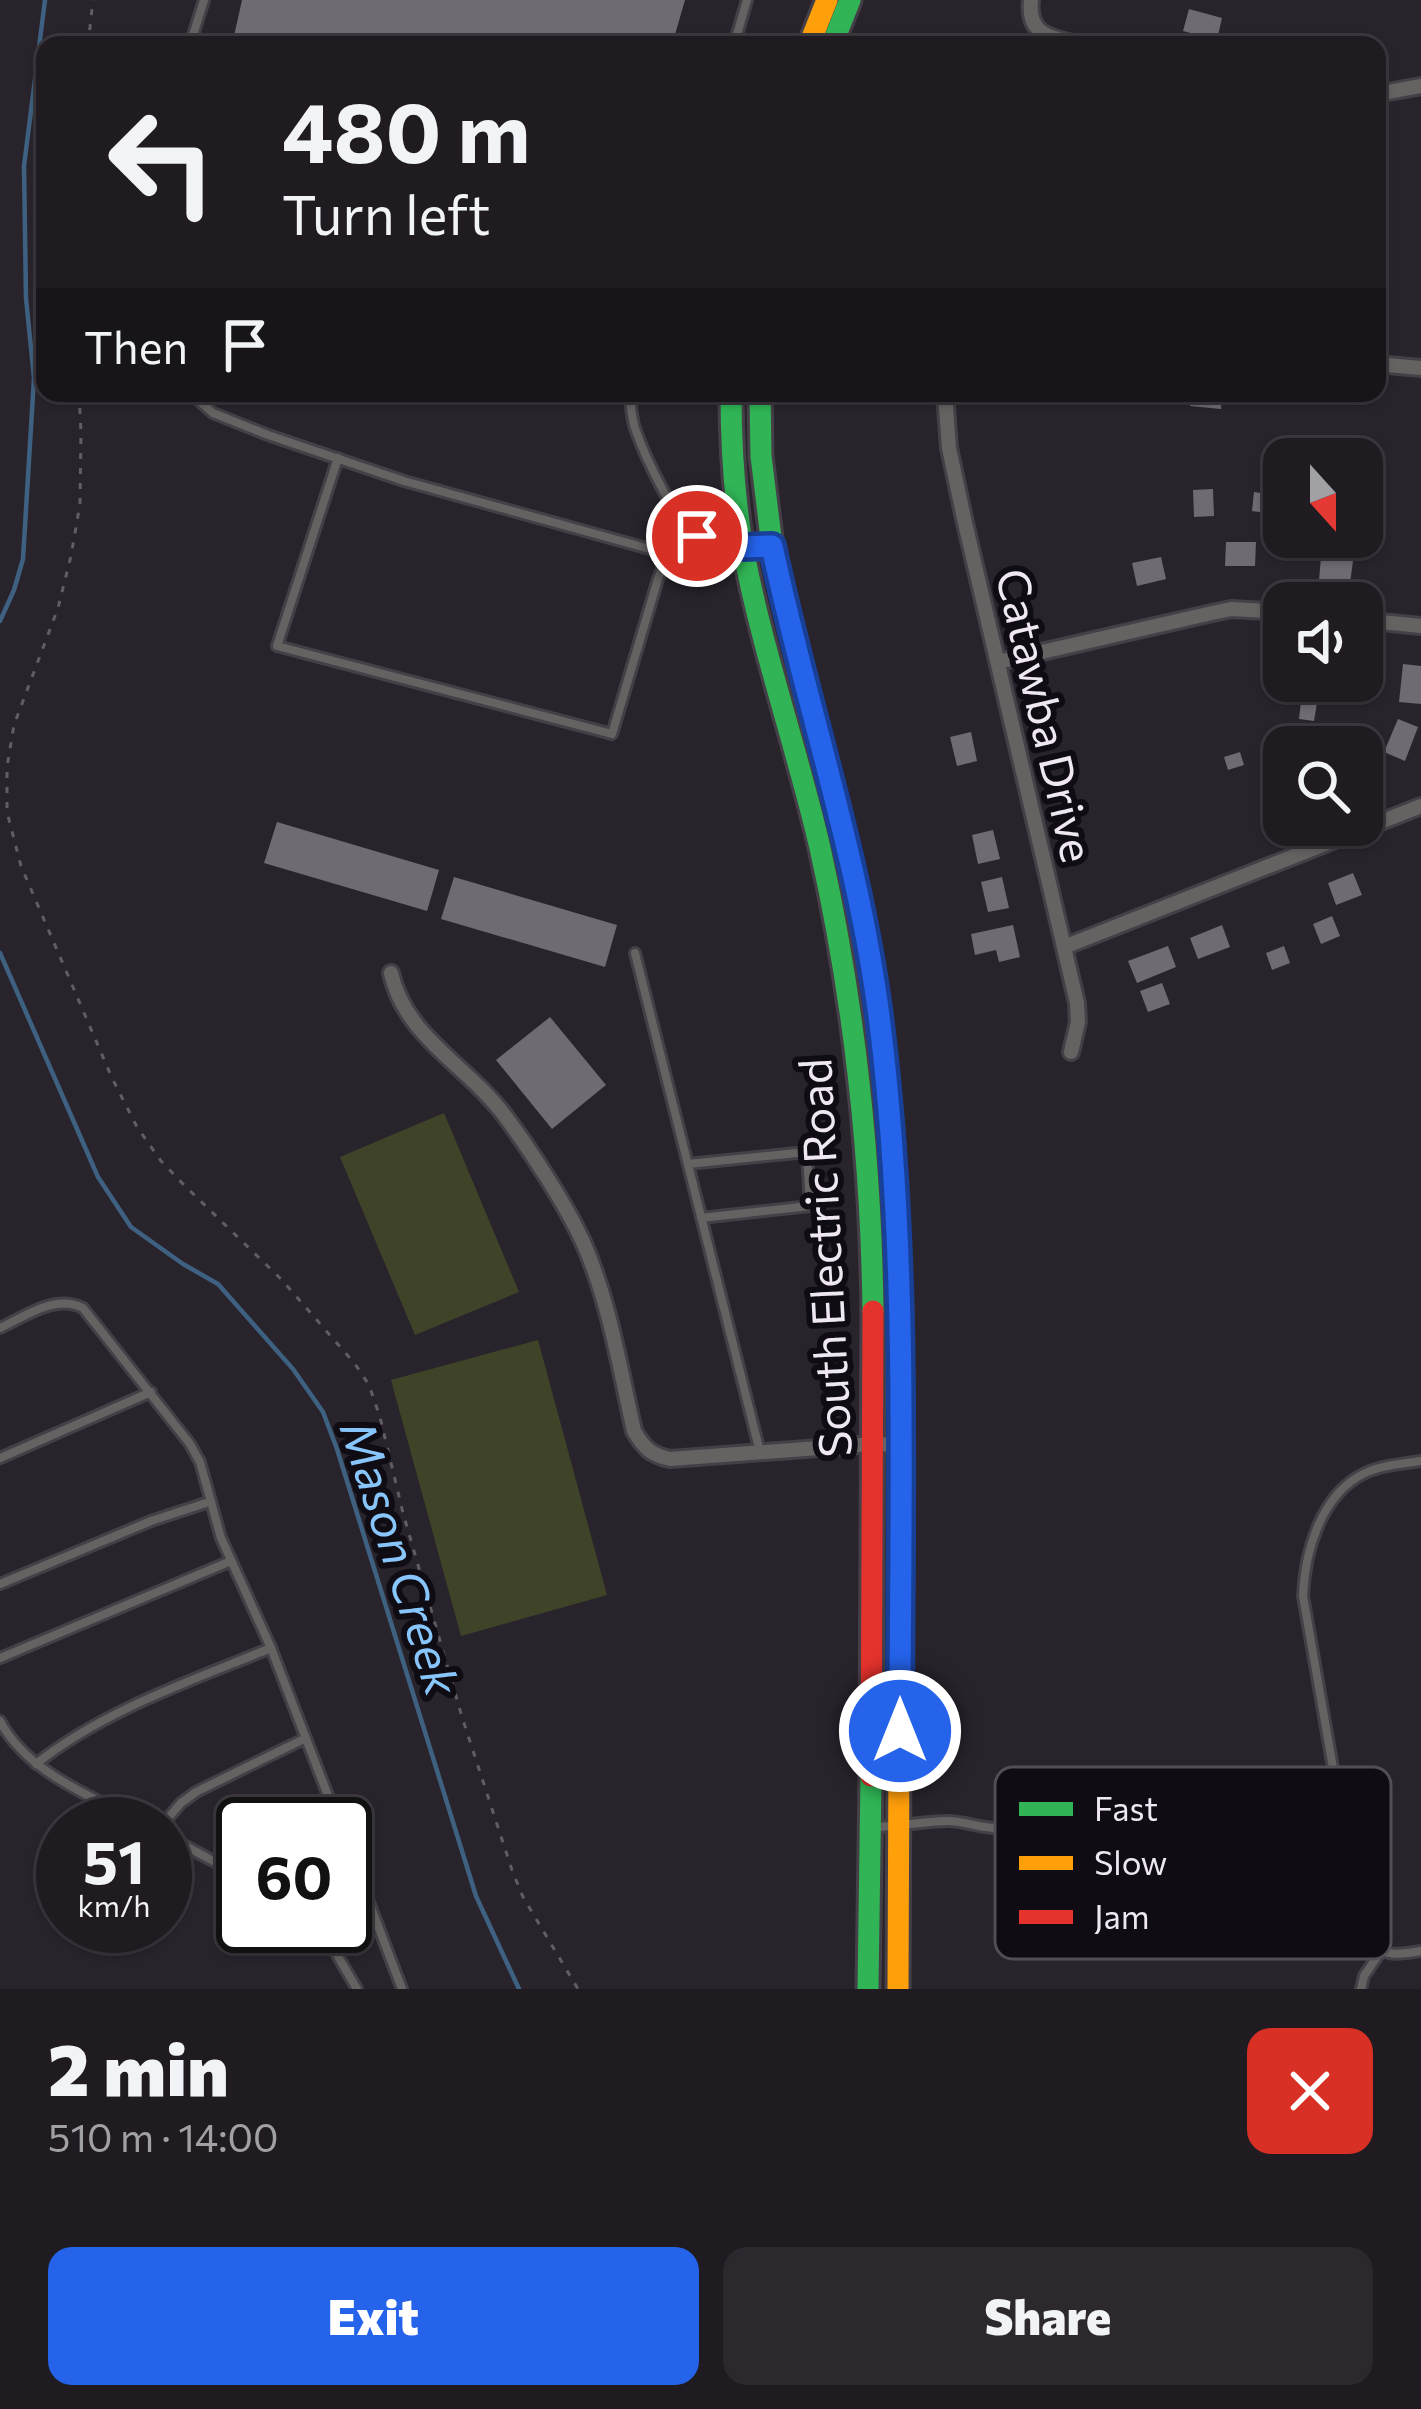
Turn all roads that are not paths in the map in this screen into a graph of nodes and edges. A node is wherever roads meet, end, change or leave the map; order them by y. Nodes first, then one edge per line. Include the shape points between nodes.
1 (204, 0) edge
2 (747, 0) edge
3 (827, 0) edge
4 (850, 0) edge
5 (1031, 0) edge
6 (193, 36) edge
7 (737, 36) edge
8 (813, 36) edge
9 (836, 36) edge
10 (1052, 36) edge
11 (1421, 86) edge
12 (1386, 92) edge
13 (1386, 365) edge
14 (1421, 368) edge
15 (200, 402) edge
16 (631, 402) edge
17 (731, 402) edge
18 (760, 402) edge
19 (946, 402) edge
20 (338, 458) junction
21 (680, 522) junction
22 (772, 546) junction
23 (743, 547) junction
24 (668, 554) junction
25 (1263, 610) edge
26 (1383, 622) edge
27 (1421, 626) edge
28 (998, 662) junction
29 (1421, 806) edge
30 (1064, 947) junction
31 (635, 953) dead end
32 (391, 973) dead end
33 (1071, 1052) dead end
34 (688, 1165) junction
35 (701, 1218) junction
36 (0, 1328) edge
37 (151, 1393) junction
38 (873, 1444) junction
39 (901, 1445) junction
40 (760, 1452) junction
41 (0, 1458) edge
42 (1421, 1461) edge
43 (209, 1502) junction
44 (231, 1561) junction
45 (0, 1584) edge
46 (271, 1648) junction
47 (0, 1658) edge
48 (0, 1721) edge
49 (307, 1738) junction
50 (36, 1763) junction
51 (1333, 1767) edge
52 (96, 1797) edge
53 (189, 1797) edge
54 (329, 1797) edge
55 (872, 1827) junction
56 (900, 1827) junction
57 (995, 1828) edge
58 (372, 1910) edge
59 (1421, 1951) edge
60 (336, 1953) edge
61 (1391, 1955) edge
62 (1376, 1959) edge
63 (357, 1989) edge
64 (401, 1989) edge
65 (868, 1989) edge
66 (898, 1989) edge
67 (1361, 1989) edge

1 - 6 lane
2 - 7 lane
3 - 8 main road
4 - 9 main road
5 - 10 street via 1032,20
11 - 12 street
13 - 14 street
15 - 20 lane
16 - 21 lane via 635,430
17 - 23 main road, South Electric Road
18 - 22 main road, South Electric Road
19 - 28 street, Catawba Drive
20 - 24 lane
20 - 24 lane via 277,646 612,734
21 - 23 lane via 697,536
21 - 24 lane
22 - 23 lane
22 - 39 main road, South Electric Road via 855,878 880,1021 898,1204
23 - 38 main road, South Electric Road via 846,986 868,1177
25 - 28 street via 1211,613
26 - 27 street
28 - 30 street, Catawba Drive
29 - 30 street
30 - 33 street, Catawba Drive via 1077,1003
31 - 34 lane
32 - 40 street via 420,1031 502,1112 583,1242 643,1446 670,1459
34 - 35 lane
34 - 35 lane via 807,1152 810,1206
35 - 40 lane
36 - 37 lane via 54,1303 75,1304
37 - 41 lane
37 - 43 lane via 200,1462
38 - 39 street
38 - 40 street
38 - 55 main road, South Electric Road
39 - 56 main road, South Electric Road
42 - 51 lane via 1361,1474 1338,1492 1304,1570
43 - 44 lane
43 - 45 lane
44 - 46 lane
44 - 47 lane
46 - 49 lane
46 - 50 lane via 68,1738
48 - 50 lane
49 - 53 lane
49 - 54 lane
50 - 52 lane
55 - 56 lane
55 - 65 main road, South Electric Road
56 - 57 lane via 950,1821
56 - 66 main road, South Electric Road
58 - 64 lane
59 - 61 lane
60 - 63 lane
62 - 67 lane

